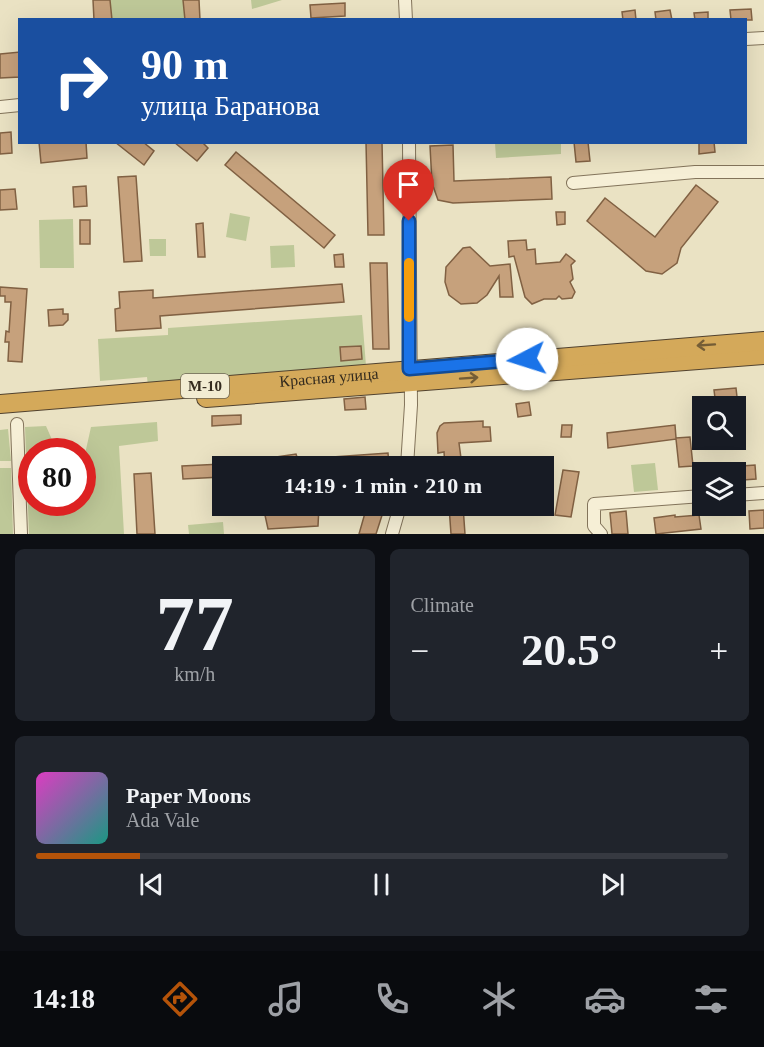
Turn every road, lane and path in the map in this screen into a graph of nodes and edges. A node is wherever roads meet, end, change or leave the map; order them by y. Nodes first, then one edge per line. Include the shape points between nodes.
1 (405, 0) edge
2 (406, 18) edge
3 (764, 38) edge
4 (747, 39) edge
5 (18, 105) edge
6 (0, 107) edge
7 (409, 144) edge
8 (764, 172) edge
9 (573, 183) dead end
10 (764, 341) edge
11 (764, 355) edge
12 (410, 376) junction
13 (0, 404) edge
14 (0, 414) edge
15 (17, 424) dead end
16 (408, 456) edge
17 (764, 493) edge
18 (746, 494) edge
19 (692, 497) edge
20 (397, 516) edge
21 (21, 534) edge
22 (392, 534) edge
23 (601, 534) edge

1 - 2 street
3 - 4 street
5 - 6 street
7 - 12 street
8 - 9 street via 695,172
10 -> 12 highway, Красная улица / М-10
12 -> 11 highway, Красная улица / М-10
12 - 13 highway, Красная улица / М-10
12 - 14 highway, Красная улица / М-10
12 - 16 street
15 - 21 street
17 - 18 street
19 - 23 street via 594,504 594,526
20 - 22 street

